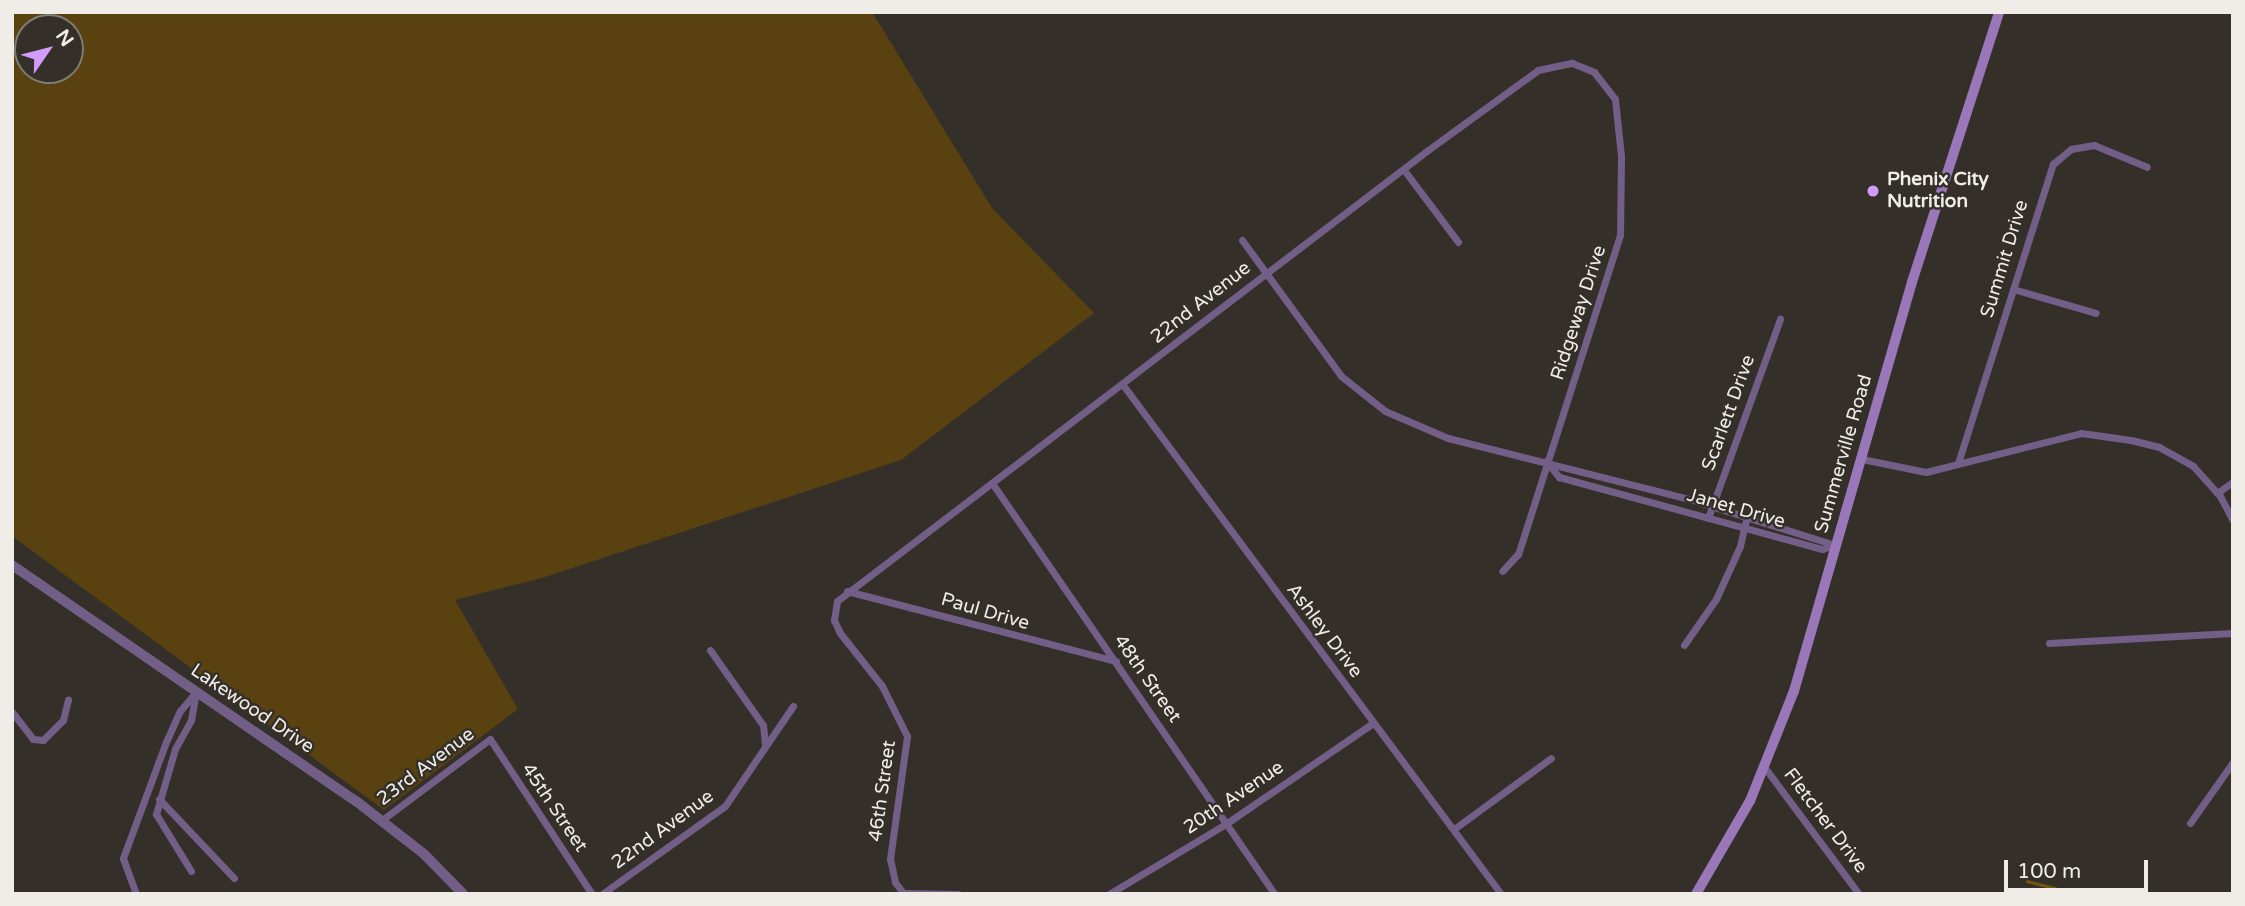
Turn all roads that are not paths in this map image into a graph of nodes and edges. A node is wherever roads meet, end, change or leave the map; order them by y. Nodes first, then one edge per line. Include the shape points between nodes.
1 (1999, 12) edge
2 (1583, 66) joint
3 (2147, 167) dead end
4 (1404, 170) junction
5 (1242, 240) dead end
6 (1458, 242) dead end
7 (1266, 272) junction
8 (2013, 289) junction
9 (2096, 313) dead end
10 (1780, 318) dead end
11 (1123, 385) junction
12 (1862, 459) junction
13 (1546, 461) junction
14 (1958, 463) junction
15 (2233, 482) edge
16 (992, 484) junction
17 (2217, 493) junction
18 (1712, 506) junction
19 (1747, 516) junction
20 (1708, 518) junction
21 (2233, 520) edge
22 (1744, 528) junction
23 (1835, 545) junction
24 (12, 565) edge
25 (1502, 570) dead end
26 (847, 591) junction
27 (2233, 633) edge
28 (2049, 643) dead end
29 (1684, 645) dead end
30 (710, 650) dead end
31 (1116, 661) junction
32 (196, 692) junction
33 (68, 700) dead end
34 (793, 706) dead end
35 (12, 712) edge
36 (1373, 723) junction
37 (490, 739) joint
38 (765, 746) junction
39 (1551, 758) dead end
40 (2232, 766) edge
41 (1765, 768) junction
42 (159, 799) junction
43 (382, 820) junction
44 (2190, 822) dead end
45 (1227, 823) junction
46 (1454, 829) junction
47 (191, 871) dead end
48 (234, 878) dead end
49 (903, 893) edge
50 (136, 894) edge
51 (463, 894) edge
52 (592, 894) edge
53 (602, 894) edge
54 (958, 894) edge
55 (1109, 894) edge
56 (1275, 894) edge
57 (1501, 894) edge
58 (1696, 894) edge
59 (1859, 894) edge

1 - 12 main road, Summerville Road via 1946,170
2 - 4 street, 22nd Avenue via 1560,63 1538,70
2 - 13 street, Ridgeway Drive via 1603,79 1615,99 1621,156 1620,235
3 - 8 street, Summit Drive via 2094,145 2060,154 2044,186
4 - 6 street
4 - 7 street, 22nd Avenue
5 - 7 street, Janet Drive
7 - 11 street, 22nd Avenue
7 - 13 street, Janet Drive via 1341,376 1385,411 1448,438 1525,460
8 - 9 street
8 - 14 street, Summit Drive
10 - 18 street, Scarlett Drive
11 - 16 street, 22nd Avenue
11 - 36 street, Ashley Drive
12 - 14 street via 1926,472
12 - 23 main road, Summerville Road
13 - 18 street, Janet Drive
13 - 20 street, Janet Drive via 1559,477
13 - 25 street, Ridgeway Drive via 1518,554
14 - 17 street via 2081,433 2160,447 2193,466
15 - 17 street
16 - 26 street, 22nd Avenue
16 - 31 street, 48th Street
17 - 21 street
18 - 19 street, Janet Drive
18 - 20 street, Scarlett Drive
19 - 22 street
19 - 23 street, Janet Drive
20 - 22 street, Janet Drive
22 - 23 street, Janet Drive via 1822,549
22 - 29 street via 1716,599
23 - 41 main road, Summerville Road via 1801,668
24 - 32 street, Lakewood Drive
26 - 31 street, Paul Drive
26 - 49 street, 46th Street via 833,608 834,620 882,686 907,736 890,859 895,882
27 - 28 street
30 - 38 street via 763,725
31 - 45 street, 48th Street
32 - 42 street via 191,720 175,749
32 - 43 street, Lakewood Drive
32 - 50 street via 180,711 166,742 123,858
33 - 35 street via 63,720 43,740 33,738
34 - 38 street, 22nd Avenue
36 - 45 street, 20th Avenue
36 - 46 street, Ashley Drive
37 - 43 street, 23rd Avenue
37 - 52 street, 45th Street
38 - 53 street, 22nd Avenue via 725,806
39 - 46 street
40 - 44 street
41 - 58 main road, Summerville Road via 1720,858
41 - 59 street, Fletcher Drive
42 - 47 street via 156,814
42 - 48 street
43 - 51 street, Lakewood Drive
45 - 55 street, 20th Avenue
45 - 56 street, 48th Street
46 - 57 street, Ashley Drive
49 - 54 street

